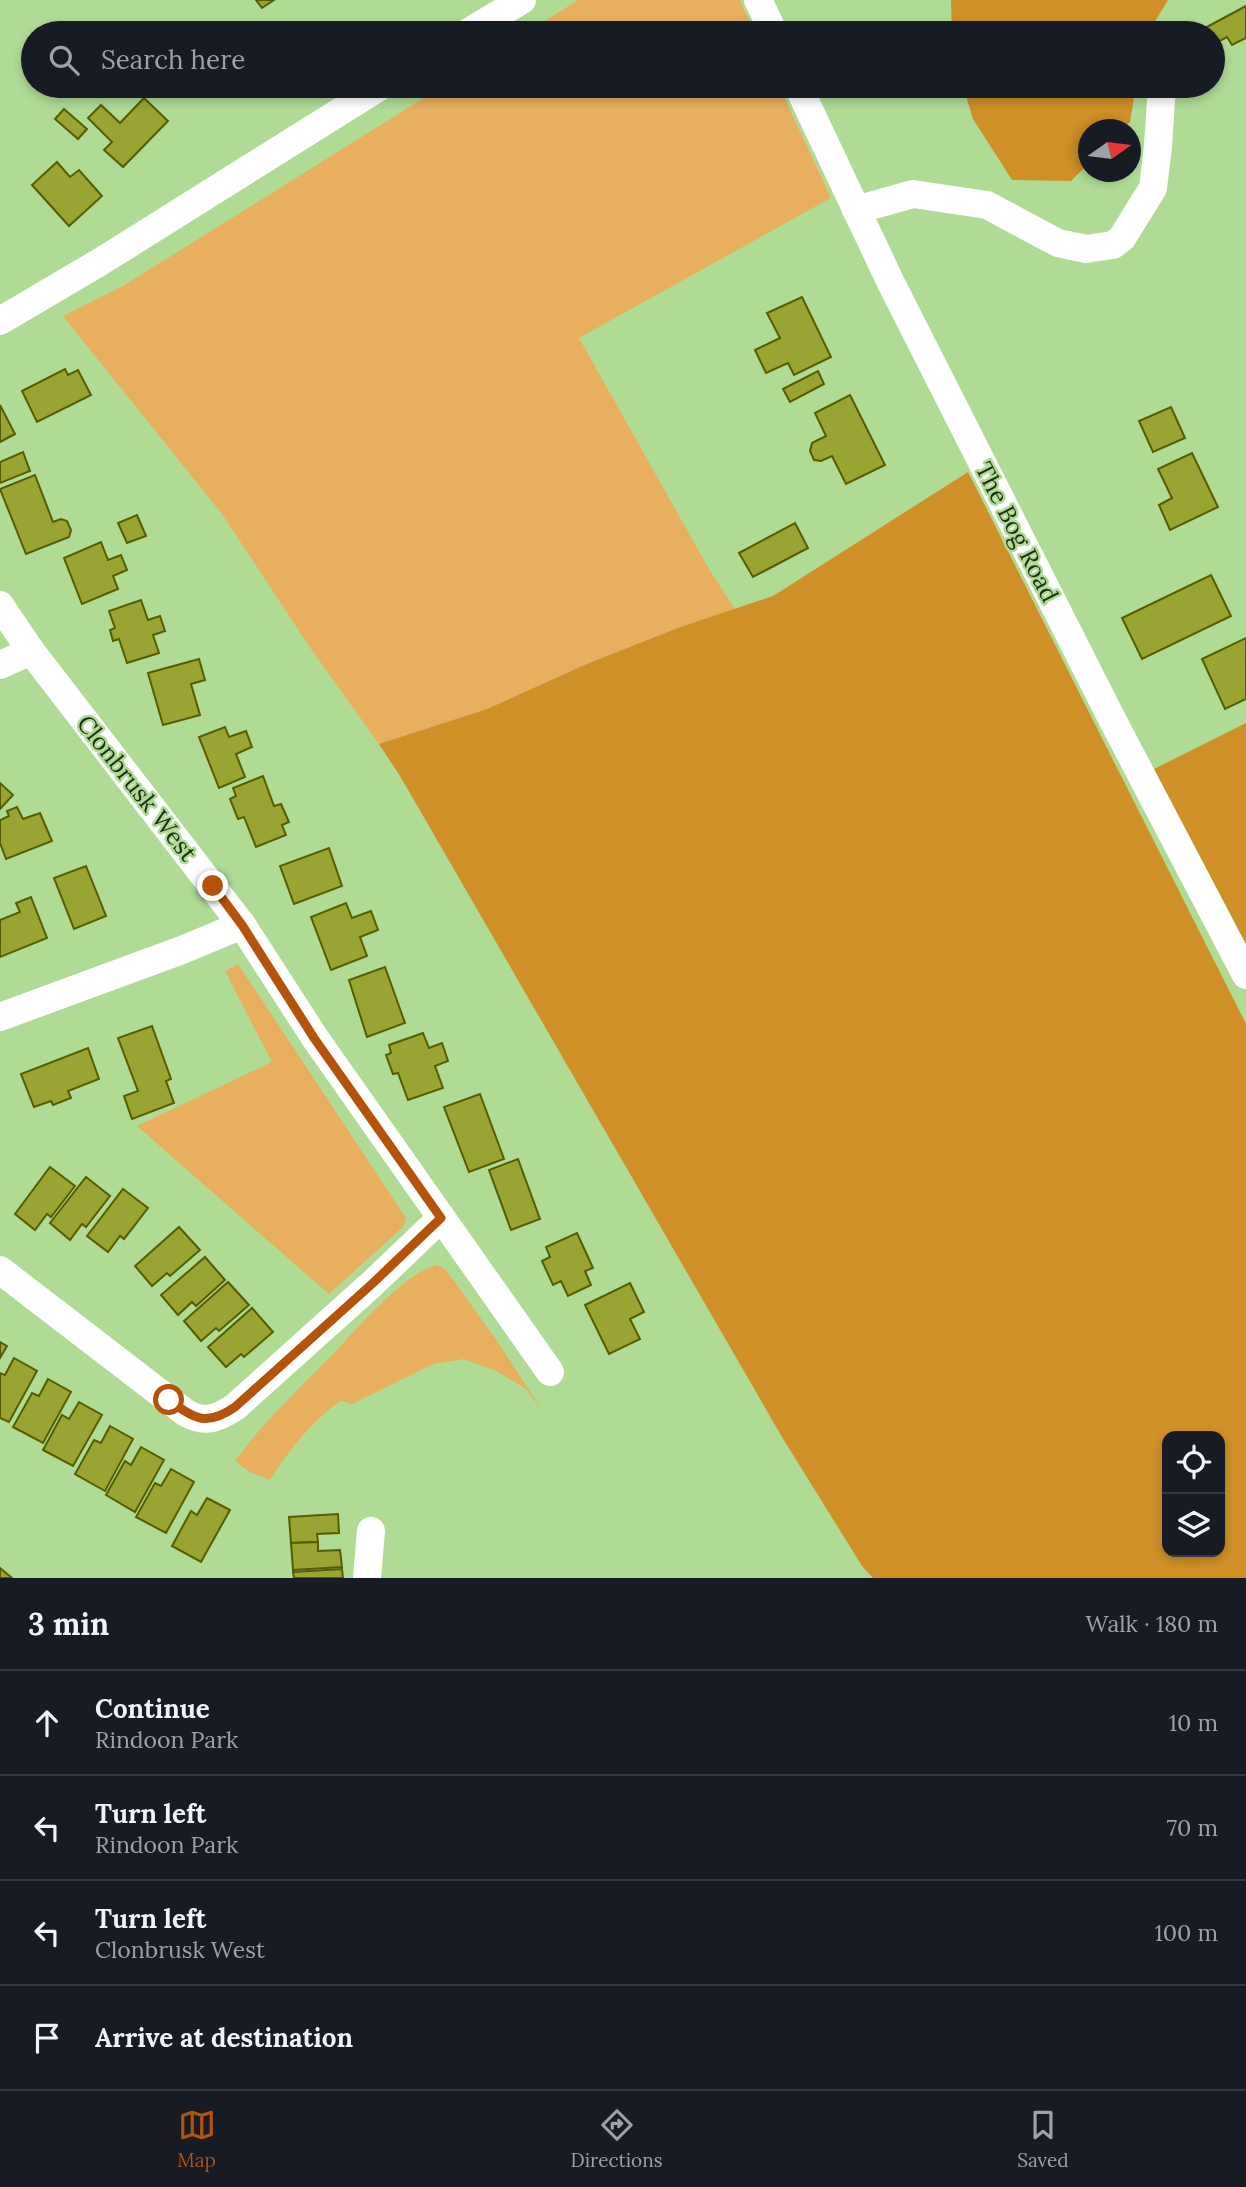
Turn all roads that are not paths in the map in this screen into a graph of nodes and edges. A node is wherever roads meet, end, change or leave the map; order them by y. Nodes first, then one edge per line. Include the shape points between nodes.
1 (522, 0) edge
2 (758, 0) edge
3 (487, 21) edge
4 (768, 21) edge
5 (362, 98) edge
6 (804, 98) edge
7 (1160, 98) edge
8 (856, 210) junction
9 (0, 321) edge
10 (0, 605) edge
11 (32, 651) junction
12 (0, 665) edge
13 (242, 925) junction
14 (1246, 975) edge
15 (0, 1017) edge
16 (441, 1218) junction
17 (0, 1270) edge
18 (550, 1372) dead end
19 (371, 1531) dead end
20 (367, 1578) edge

1 - 3 street
2 - 4 street
5 - 9 street
6 - 8 street, The Bog Road
7 - 8 street via 1153,188 1113,245 1086,250 1058,243 987,205 913,194
8 - 14 street, The Bog Road
10 - 11 street, Clonbrusk West
11 - 12 street
11 - 13 street, Clonbrusk West
13 - 15 street
13 - 16 street, Clonbrusk West via 314,1038
16 - 17 street via 235,1407 211,1419 187,1413
16 - 18 street, Clonbrusk West
19 - 20 street

